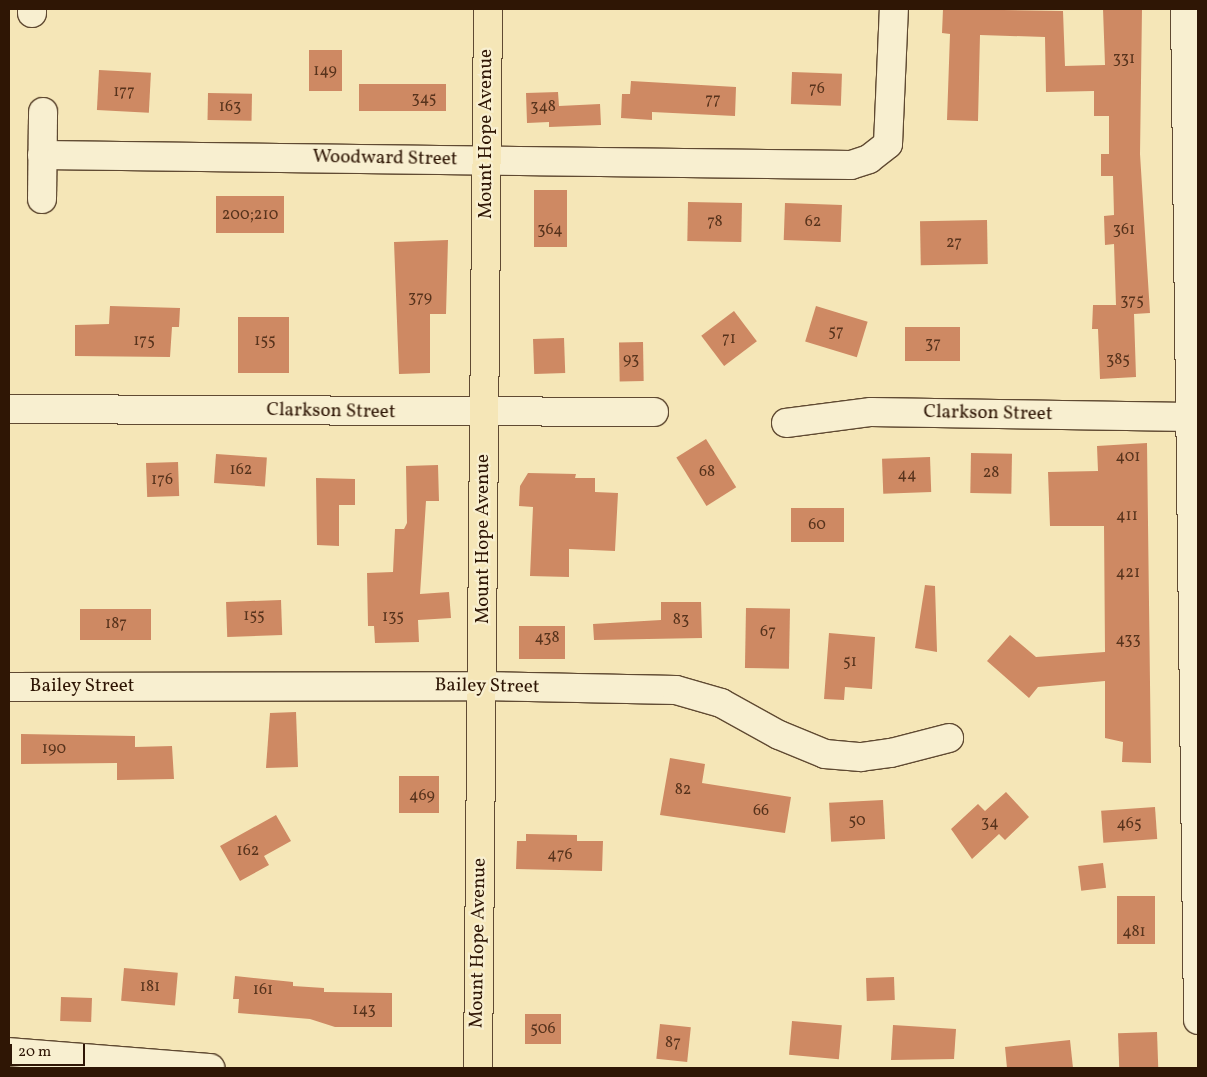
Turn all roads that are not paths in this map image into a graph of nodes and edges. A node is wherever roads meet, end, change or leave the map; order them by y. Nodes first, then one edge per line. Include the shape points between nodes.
1 (488, 9) edge
2 (894, 9) edge
3 (1184, 9) edge
4 (1192, 42) edge
5 (43, 112) dead end
6 (42, 155) junction
7 (486, 160) junction
8 (42, 199) dead end
9 (1193, 228) edge
10 (1194, 350) edge
11 (9, 409) edge
12 (654, 412) dead end
13 (485, 414) junction
14 (1190, 417) junction
15 (786, 423) dead end
16 (482, 686) junction
17 (9, 687) edge
18 (949, 738) dead end
19 (1197, 837) edge
20 (1198, 1020) edge
21 (9, 1052) edge
22 (210, 1068) edge
23 (478, 1068) edge

1 - 7 main road, Mount Hope Avenue
2 - 7 street, Woodward Street via 888,144 876,155 851,165
3 - 4 street
4 - 9 street
5 - 6 street
6 - 7 street, Woodward Street
6 - 8 street
7 - 13 main road, Mount Hope Avenue
9 - 10 street
10 - 14 street
11 - 13 street, Clarkson Street
12 - 13 street, Clarkson Street
13 - 16 main road, Mount Hope Avenue
14 - 15 street, Clarkson Street via 870,412
14 - 19 street
16 - 17 street, Bailey Street
16 - 18 street, Bailey Street via 676,690 721,703 779,735 825,754 861,757 892,753
16 - 23 main road, Mount Hope Avenue
19 - 20 street
21 - 22 street

